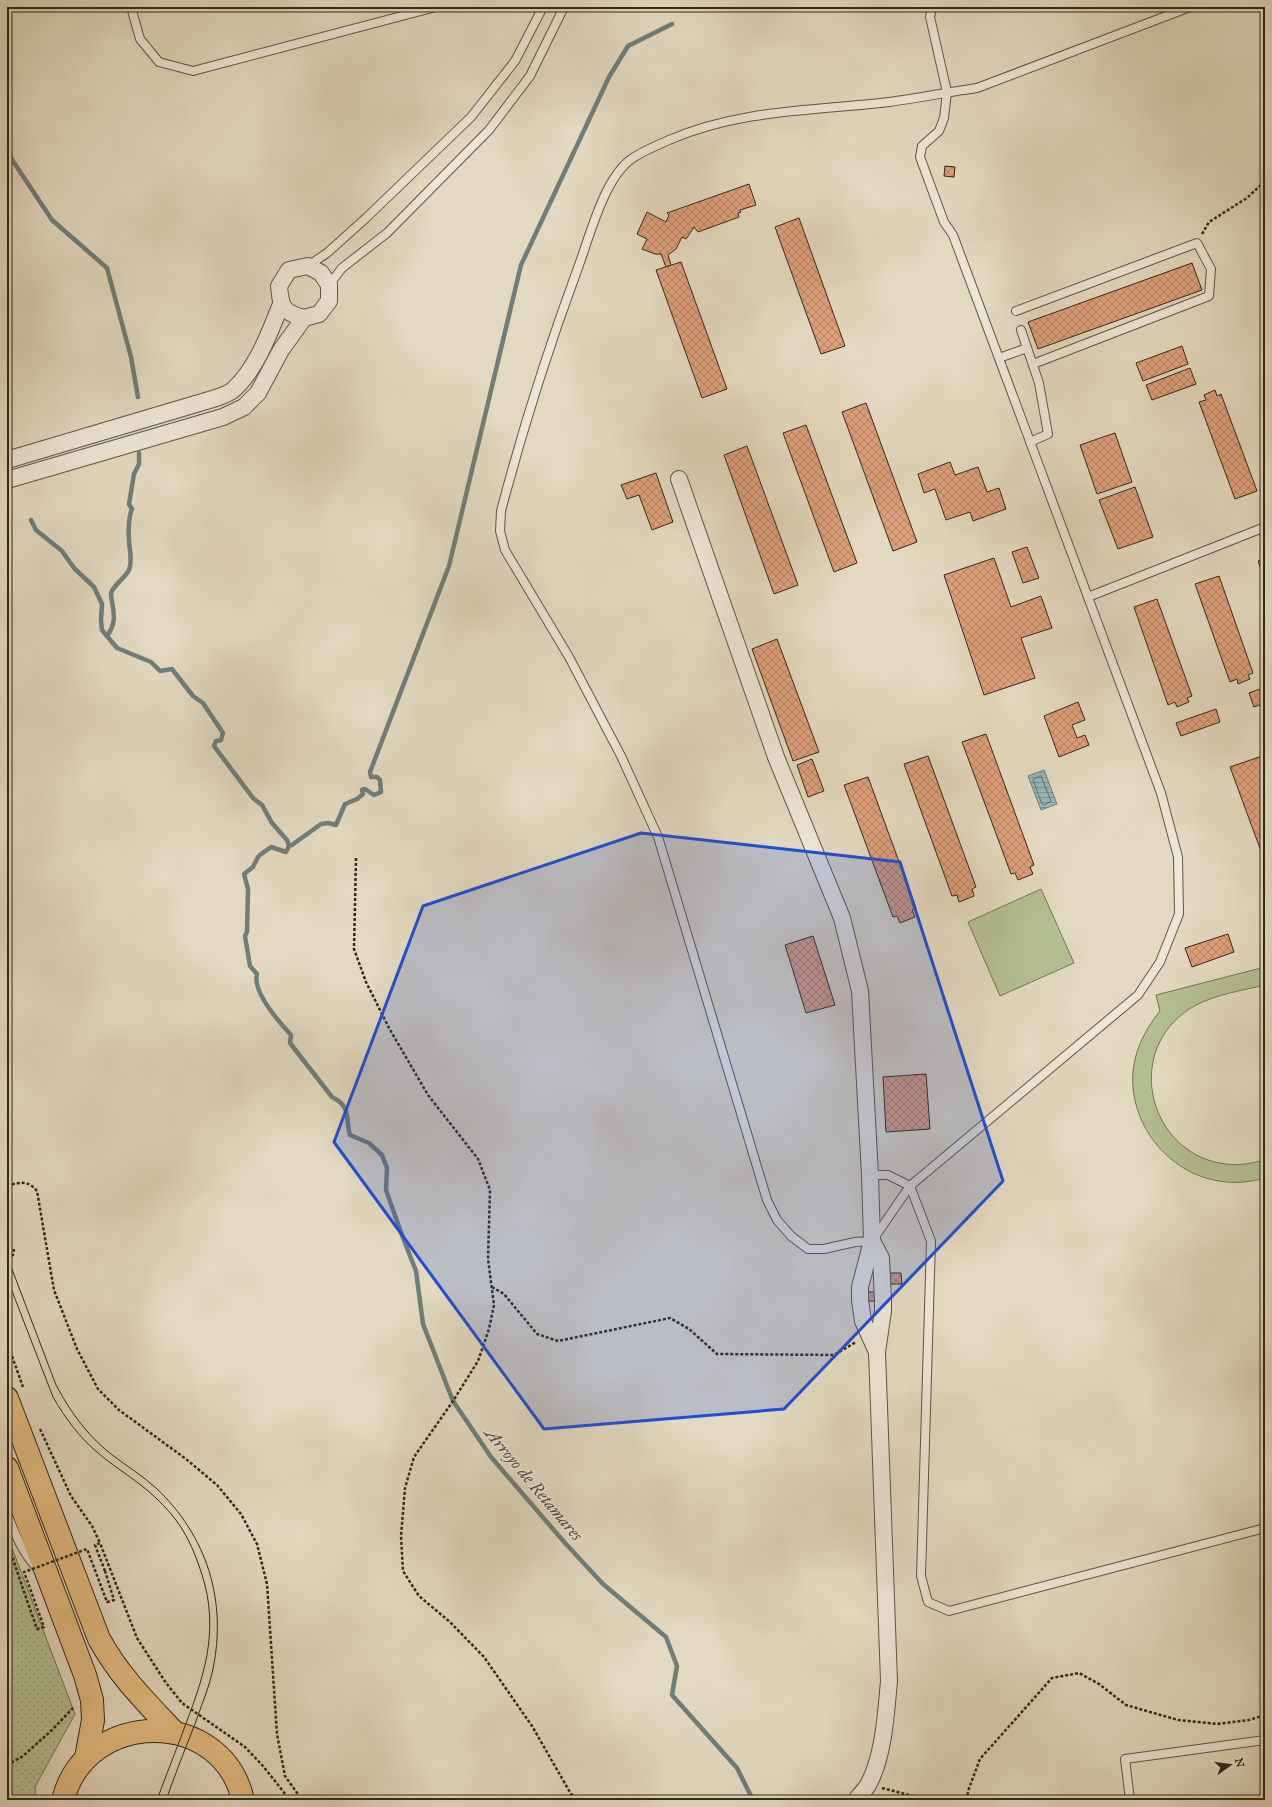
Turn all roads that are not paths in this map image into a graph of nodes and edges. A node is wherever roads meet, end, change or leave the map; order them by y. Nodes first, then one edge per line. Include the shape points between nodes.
1 (131, 7) edge
2 (436, 7) edge
3 (543, 7) edge
4 (564, 7) edge
5 (932, 7) edge
6 (1190, 7) edge
7 (947, 92) junction
8 (308, 266) junction
9 (329, 285) junction
10 (281, 304) junction
11 (1016, 311) dead end
12 (304, 318) junction
13 (1021, 330) dead end
14 (1027, 348) junction
15 (999, 358) junction
16 (1033, 364) junction
17 (232, 390) junction
18 (244, 407) junction
19 (1030, 442) junction
20 (7, 460) edge
21 (679, 479) dead end
22 (7, 480) edge
23 (1265, 526) edge
24 (1088, 597) junction
25 (870, 1175) junction
26 (910, 1186) junction
27 (872, 1241) junction
28 (877, 1352) junction
29 (16, 1396) edge
30 (7, 1468) edge
31 (7, 1513) edge
32 (1265, 1528) edge
33 (68, 1532) dead end
34 (70, 1566) junction
35 (48, 1578) junction
36 (175, 1733) junction
37 (1265, 1740) edge
38 (86, 1758) junction
39 (244, 1798) edge
40 (63, 1800) edge
41 (856, 1800) edge
42 (1130, 1800) edge

1 - 2 lane via 140,39 158,62 193,71
3 - 8 lane via 514,61 471,117 366,218 327,253
4 - 9 lane via 530,76 489,130 386,233 342,268
5 - 7 lane via 930,17
6 - 7 lane via 977,88
7 - 15 lane via 944,118 939,131 922,146 920,157 944,222 953,235
7 - 27 lane via 890,102 762,113 694,129 630,160 614,178 599,210 547,352 501,511 500,531 505,550 568,657 621,756 658,837 767,1200 777,1220 790,1236 808,1249
8 - 9 street via 321,272
8 - 10 street via 289,270 279,286
9 - 12 street via 329,301 319,314
10 - 12 street via 290,315
10 - 17 street via 266,342 246,375
11 - 16 lane via 1197,243 1211,269 1209,296
12 - 18 street via 281,350 258,393
13 - 14 lane
14 - 15 lane
14 - 16 lane
15 - 19 lane
16 - 19 lane via 1048,434
17 - 18 street
17 - 20 street via 216,398
18 - 22 street via 223,417
19 - 24 lane
21 - 25 street via 776,757 842,918 860,991
23 - 24 lane
24 - 26 lane via 1161,793 1178,857 1179,914 1160,962 1138,995
25 - 26 lane via 888,1175
25 - 27 street
26 - 27 lane
26 - 32 lane via 931,1241 921,1576 928,1602 949,1611
27 - 28 street via 880,1258 883,1305
27 - 28 street via 860,1287 860,1300 863,1321
28 - 41 street via 889,1681 885,1726 877,1761 868,1785
29 - 34 highway via 32,1438
30 - 35 highway
31 - 35 lane via 20,1546
33 - 34 lane
34 - 36 highway via 99,1639 112,1662 130,1686
35 - 38 highway via 92,1700 93,1720
36 - 38 highway via 143,1730 127,1734 108,1742
36 - 39 highway via 204,1745 217,1755 236,1780
37 - 42 lane via 1125,1759
38 - 40 highway via 69,1784

